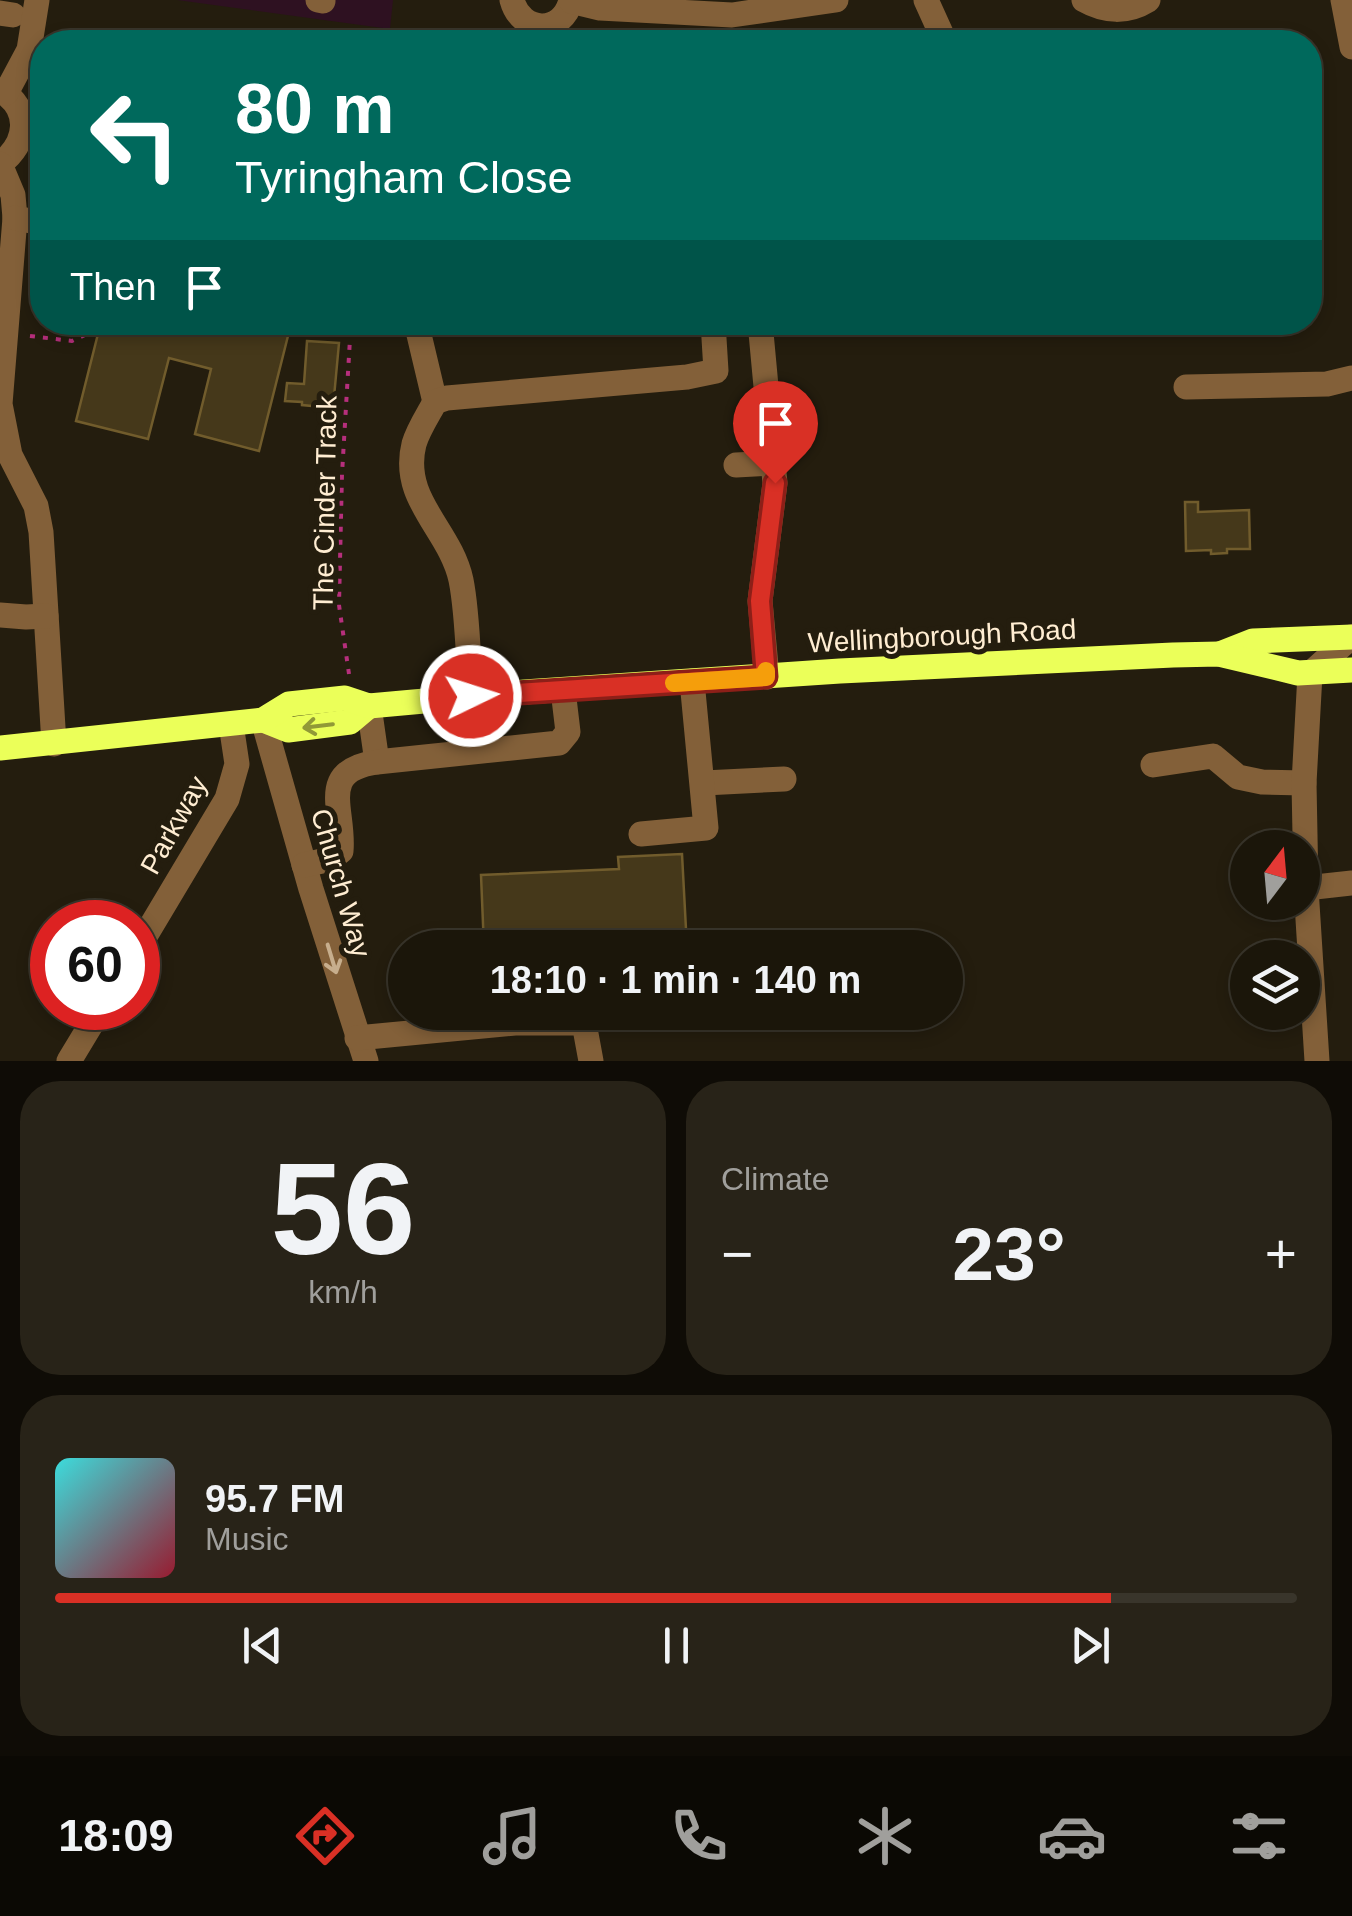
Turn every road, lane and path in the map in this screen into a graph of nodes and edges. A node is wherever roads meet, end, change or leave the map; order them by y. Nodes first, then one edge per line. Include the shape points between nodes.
1 (37, 0) edge
2 (512, 0) edge
3 (571, 0) edge
4 (836, 0) edge
5 (926, 0) edge
6 (1084, 0) edge
7 (1148, 0) edge
8 (1343, 0) edge
9 (32, 30) edge
10 (940, 30) edge
11 (30, 44) edge
12 (1352, 47) edge
13 (3, 91) edge
14 (0, 164) edge
15 (15, 218) junction
16 (30, 221) edge
17 (5, 333) junction
18 (85, 335) edge
19 (350, 335) edge
20 (420, 335) edge
21 (714, 335) edge
22 (761, 335) edge
23 (1352, 378) edge
24 (1186, 387) dead end
25 (441, 400) junction
26 (5, 458) edge
27 (773, 463) junction
28 (736, 465) dead end
29 (0, 615) edge
30 (46, 616) junction
31 (1352, 635) edge
32 (1219, 654) junction
33 (1352, 670) edge
34 (1310, 674) junction
35 (766, 677) junction
36 (692, 682) junction
37 (350, 684) dead end
38 (563, 690) junction
39 (471, 696) junction
40 (369, 706) junction
41 (263, 720) junction
42 (231, 724) junction
43 (54, 744) junction
44 (0, 748) edge
45 (376, 762) junction
46 (1154, 764) dead end
47 (784, 778) dead end
48 (704, 782) junction
49 (1304, 782) junction
50 (1305, 830) edge
51 (641, 834) dead end
52 (304, 865) junction
53 (1352, 883) edge
54 (1320, 886) edge
55 (160, 912) edge
56 (1308, 920) edge
57 (88, 1030) edge
58 (361, 1049) edge
59 (69, 1061) edge
60 (591, 1061) edge
61 (1317, 1061) edge

1 - 9 street
2 - 3 street via 526,22 547,26 565,15
3 - 4 street via 600,8 732,15
5 - 10 street
6 - 7 street via 1116,10
8 - 12 street
11 - 13 street
13 - 14 street via 16,103 22,130 12,155
14 - 15 street
15 - 16 street
15 - 17 street
17 - 18 path via 72,341
17 - 26 street
19 - 37 path, The Cinder Track via 339,605
20 - 25 street
21 - 25 street via 716,371
22 - 27 street
23 - 24 street
25 - 39 street via 415,441 410,468 460,579
26 - 30 street via 36,506
27 - 28 street
27 - 35 street via 760,601
29 - 30 street
30 - 43 street
31 - 32 main road, Wellingborough Road via 1254,641
31 - 34 street
32 - 34 main road, Wellingborough Road
32 - 35 main road, Wellingborough Road
33 - 34 main road, Wellingborough Road
34 - 49 street
35 - 36 main road, Wellingborough Road
36 - 38 main road, Wellingborough Road
36 - 48 street
38 - 39 main road, Wellingborough Road
38 - 45 street via 568,732 559,744
39 - 40 main road, Wellingborough Road
40 - 41 main road, Wellingborough Road via 350,722 288,730
40 - 45 street
41 - 42 main road, Wellingborough Road
41 - 52 street, Church Way
42 - 43 main road, Wellingborough Road
42 - 55 street, Parkway via 237,764 228,799
43 - 44 main road, Wellingborough Road
45 - 52 street via 360,764 339,782 340,851
46 - 49 street via 1213,756 1238,777
47 - 48 street
48 - 51 street via 713,836
49 - 50 street
52 -> 58 street, Church Way
53 - 54 street
56 - 61 street
57 - 59 street
58 - 60 street via 515,1023 584,1023

